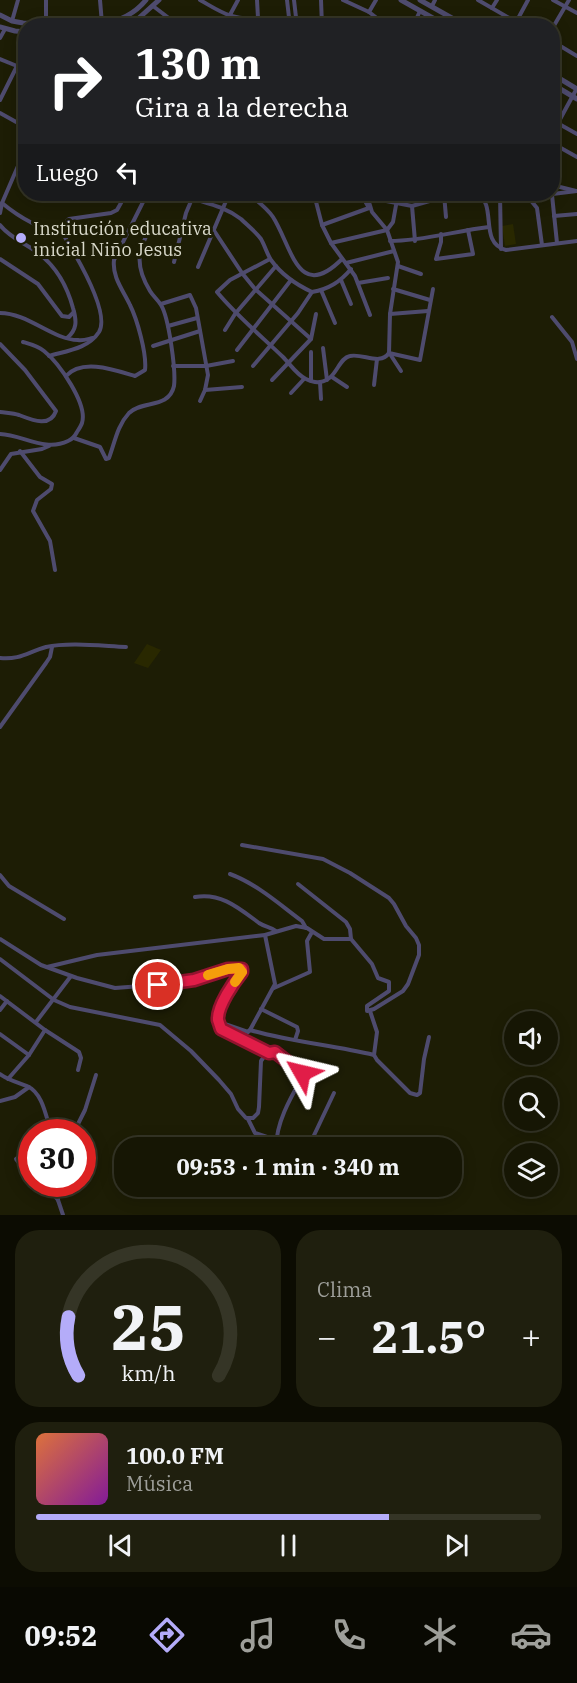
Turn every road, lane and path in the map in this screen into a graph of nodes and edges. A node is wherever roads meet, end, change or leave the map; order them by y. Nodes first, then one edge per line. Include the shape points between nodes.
1 (18, 0) edge
2 (46, 0) edge
3 (100, 0) edge
4 (146, 0) edge
5 (159, 0) edge
6 (200, 0) edge
7 (238, 0) edge
8 (257, 0) edge
9 (287, 0) edge
10 (294, 0) edge
11 (321, 0) edge
12 (343, 0) edge
13 (376, 0) edge
14 (401, 0) edge
15 (420, 0) edge
16 (435, 0) edge
17 (477, 0) edge
18 (497, 0) edge
19 (528, 0) edge
20 (553, 0) edge
21 (569, 0) edge
22 (208, 2) edge
23 (153, 6) junction
24 (432, 6) junction
25 (565, 7) junction
26 (492, 8) junction
27 (420, 11) junction
28 (369, 12) junction
29 (577, 14) edge
30 (0, 15) edge
31 (229, 16) junction
32 (46, 18) edge
33 (101, 18) edge
34 (126, 18) edge
35 (140, 18) edge
36 (169, 18) edge
37 (236, 18) edge
38 (258, 18) edge
39 (289, 18) edge
40 (296, 18) edge
41 (322, 18) edge
42 (377, 18) edge
43 (417, 18) edge
44 (433, 18) edge
45 (452, 18) edge
46 (507, 18) edge
47 (517, 18) edge
48 (558, 18) edge
49 (12, 21) junction
50 (18, 21) edge
51 (2, 28) edge
52 (18, 31) edge
53 (0, 38) edge
54 (560, 46) edge
55 (577, 56) edge
56 (0, 59) edge
57 (17, 66) joint
58 (560, 79) edge
59 (0, 83) edge
60 (7, 86) junction
61 (560, 89) edge
62 (577, 89) edge
63 (575, 98) edge
64 (0, 100) edge
65 (0, 113) edge
66 (560, 120) edge
67 (18, 123) edge
68 (560, 124) edge
69 (577, 134) edge
70 (560, 147) edge
71 (577, 157) edge
72 (18, 165) edge
73 (560, 186) edge
74 (577, 191) edge
75 (560, 194) edge
76 (122, 201) edge
77 (144, 201) edge
78 (191, 201) edge
79 (200, 201) edge
80 (226, 201) edge
81 (257, 201) edge
82 (316, 201) edge
83 (365, 201) edge
84 (371, 201) edge
85 (386, 201) edge
86 (427, 201) edge
87 (445, 201) edge
88 (485, 201) edge
89 (500, 201) edge
90 (533, 201) edge
91 (553, 201) edge
92 (2, 203) junction
93 (396, 203) junction
94 (412, 206) junction
95 (224, 207) junction
96 (369, 208) junction
97 (0, 213) edge
98 (577, 214) edge
99 (554, 216) junction
100 (446, 217) dead end
101 (0, 225) edge
102 (322, 225) junction
103 (151, 227) dead end
104 (489, 227) junction
105 (213, 229) junction
106 (387, 230) junction
107 (468, 230) junction
108 (63, 234) junction
109 (441, 234) junction
110 (390, 241) junction
111 (415, 241) junction
112 (577, 241) edge
113 (331, 243) junction
114 (557, 243) junction
115 (542, 245) junction
116 (501, 249) junction
117 (394, 251) junction
118 (0, 259) edge
119 (270, 259) junction
120 (342, 259) junction
121 (174, 262) dead end
122 (346, 263) junction
123 (276, 266) junction
124 (398, 266) junction
125 (198, 267) dead end
126 (351, 269) junction
127 (242, 273) junction
128 (422, 274) dead end
129 (388, 278) dead end
130 (291, 280) junction
131 (341, 280) junction
132 (358, 284) junction
133 (255, 289) junction
134 (393, 289) junction
135 (433, 289) dead end
136 (321, 290) junction
137 (312, 292) junction
138 (430, 300) junction
139 (351, 303) dead end
140 (161, 304) junction
141 (273, 304) junction
142 (428, 311) junction
143 (74, 312) junction
144 (0, 313) edge
145 (235, 314) junction
146 (316, 314) dead end
147 (390, 314) junction
148 (370, 315) dead end
149 (552, 317) dead end
150 (197, 318) junction
151 (291, 320) junction
152 (335, 322) dead end
153 (168, 326) junction
154 (225, 330) dead end
155 (252, 330) junction
156 (200, 331) junction
157 (67, 338) junction
158 (93, 338) junction
159 (311, 339) junction
160 (170, 341) junction
161 (23, 342) dead end
162 (0, 344) edge
163 (153, 346) dead end
164 (271, 346) junction
165 (323, 348) dead end
166 (237, 350) dead end
167 (311, 352) dead end
168 (389, 354) junction
169 (49, 356) junction
170 (377, 359) junction
171 (577, 359) edge
172 (233, 361) dead end
173 (289, 363) junction
174 (173, 366) junction
175 (206, 366) junction
176 (253, 366) dead end
177 (401, 371) dead end
178 (66, 376) junction
179 (332, 377) junction
180 (304, 379) junction
181 (272, 380) dead end
182 (327, 380) junction
183 (311, 381) junction
184 (320, 382) junction
185 (374, 385) dead end
186 (242, 387) dead end
187 (346, 387) dead end
188 (205, 390) junction
189 (291, 393) dead end
190 (321, 399) dead end
191 (200, 401) dead end
192 (0, 412) edge
193 (0, 434) edge
194 (74, 438) junction
195 (49, 445) junction
196 (20, 451) junction
197 (1, 467) edge
198 (55, 570) dead end
199 (52, 646) junction
200 (126, 647) dead end
201 (0, 658) edge
202 (0, 727) edge
203 (243, 845) dead end
204 (230, 874) dead end
205 (0, 875) edge
206 (298, 884) dead end
207 (195, 897) dead end
208 (64, 919) dead end
209 (306, 928) junction
210 (276, 931) junction
211 (312, 932) junction
212 (265, 935) junction
213 (0, 939) edge
214 (351, 939) junction
215 (0, 959) edge
216 (47, 967) junction
217 (71, 976) junction
218 (274, 988) junction
219 (0, 996) edge
220 (54, 1000) junction
221 (7, 1001) junction
222 (261, 1009) junction
223 (0, 1010) edge
224 (370, 1011) junction
225 (36, 1022) junction
226 (219, 1022) junction
227 (45, 1030) junction
228 (250, 1030) junction
229 (0, 1034) edge
230 (429, 1037) dead end
231 (295, 1040) junction
232 (269, 1053) junction
233 (29, 1055) junction
234 (374, 1055) junction
235 (78, 1070) dead end
236 (0, 1074) edge
237 (96, 1076) dead end
238 (8, 1079) junction
239 (30, 1087) junction
240 (334, 1093) dead end
241 (0, 1101) edge
242 (248, 1118) junction
243 (47, 1119) edge
244 (81, 1119) edge
245 (267, 1137) edge
246 (277, 1137) edge
247 (313, 1137) edge
248 (56, 1197) edge
249 (58, 1200) joint
250 (63, 1215) edge

1 - 49 street
2 - 32 street
3 - 33 street
4 - 34 street
5 - 23 street
6 - 22 street
7 - 31 street
8 - 38 street
9 - 39 street
10 - 40 street
11 - 41 street
12 - 28 street
13 - 28 street
14 - 27 street
15 - 24 street
16 - 24 street
17 - 26 street
18 - 26 street
19 - 47 street
20 - 25 street
21 - 25 street
22 - 31 street
23 - 35 street
23 - 36 street
24 - 45 street
25 - 29 street
25 - 48 street
26 - 46 street
27 - 43 street
27 - 44 street
28 - 42 street
30 - 49 street
31 - 37 street
49 - 50 street
51 - 52 street
51 - 53 street
54 - 55 street
56 - 57 street
57 - 60 street
58 - 62 street
59 - 60 street
60 - 64 street
61 - 63 street
62 - 63 street
63 - 66 street
65 - 67 street
68 - 69 street
70 - 71 street
72 - 92 street
73 - 74 street
74 - 75 street
76 - 108 street via 111,213 69,219 63,225
77 - 178 street via 113,268 135,317 145,370 135,376 109,368 79,368
78 - 121 street
79 - 95 street
80 - 95 street
81 - 120 street via 269,212 292,257 307,274 324,274
82 - 102 street
83 - 96 street
84 - 96 street
85 - 93 street
86 - 94 street
87 - 100 street
88 - 104 street
89 - 116 street
90 - 115 street
91 - 99 street
92 - 97 street
92 - 108 street via 45,230
93 - 94 street
93 - 106 street via 393,222
94 - 111 street
95 - 105 street
95 - 119 street via 260,238
96 - 102 street
96 - 106 street
98 - 99 street
99 - 114 street
101 - 143 street via 57,272
102 - 113 street
103 - 140 street via 138,258 150,291
104 - 107 street
104 - 116 street
105 - 125 street
105 - 127 street
106 - 110 street
106 - 113 street
107 - 109 street
107 - 109 street via 473,254 436,259
108 - 158 street via 93,288 101,323
109 - 111 street
110 - 111 street
110 - 117 street
112 - 114 street
113 - 120 street
114 - 115 street
115 - 116 street
117 - 122 street
117 - 124 street
118 - 143 street via 38,284 62,316 69,317
119 - 123 street
119 - 127 street
120 - 122 street
122 - 126 street
123 - 130 street
123 - 133 street
124 - 128 street
124 - 134 street
126 - 131 street
126 - 132 street
127 - 133 street
127 - 145 street via 217,292
129 - 132 street
130 - 137 street
130 - 141 street
131 - 136 street
131 - 139 street
132 - 148 street
133 - 141 street
133 - 145 street
134 - 138 street
134 - 147 street
135 - 138 street
136 - 137 street
136 - 152 street
137 - 151 street
138 - 142 street
140 - 150 street via 190,295
140 - 153 street
141 - 151 street
141 - 155 street
142 - 147 street
142 - 168 street via 420,360
143 - 157 street via 76,327
144 - 157 street
145 - 154 street
145 - 155 street
146 - 159 street
147 - 168 street
149 - 171 street via 572,342
150 - 153 street
150 - 156 street
151 - 159 street
151 - 164 street
153 - 160 street
155 - 164 street
155 - 166 street
156 - 160 street
156 - 175 street
157 - 158 street
158 - 169 street via 83,346
159 - 173 street
160 - 163 street
160 - 174 street
161 - 169 street
162 - 192 street via 56,411 46,421
164 - 173 street
164 - 176 street
165 - 182 street
167 - 183 street
168 - 170 street
168 - 177 street
169 - 178 street
170 - 179 street via 346,358
170 - 185 street
172 - 175 street
173 - 180 street
173 - 181 street
174 - 175 street
174 - 194 street via 172,391 162,402 129,413 114,438 109,458 100,447
175 - 188 street
178 - 194 street via 82,413
179 - 182 street
179 - 187 street
180 - 183 street
180 - 189 street
182 - 184 street
183 - 184 street
184 - 190 street
186 - 188 street
188 - 191 street
193 - 195 street
194 - 195 street
195 - 196 street
196 - 197 street via 11,453
196 - 198 street via 40,477 52,484 37,500 33,511 50,541
199 - 200 street
199 - 201 street via 20,657
199 - 202 street via 50,657
203 - 224 street via 323,859 394,904 416,938 419,955 403,991
204 - 209 street via 256,886
205 - 208 street via 9,886
206 - 214 street via 346,922
207 - 210 street via 215,896
209 - 210 street via 292,926
209 - 211 street
210 - 212 street
211 - 214 street via 328,939
211 - 218 street via 307,941 310,972
212 - 216 street via 97,955
212 - 218 street
213 - 216 street
214 - 224 street via 372,963 378,978 390,983 387,993 366,1007
215 - 220 street
216 - 217 street
217 - 220 street
217 - 226 street via 115,988 180,983 239,968 242,972 231,987
218 - 222 street
219 - 221 street
220 - 225 street
220 - 242 street via 70,1007 160,1025 219,1080
221 - 223 street
221 - 225 street
222 - 228 street
222 - 231 street via 297,1027
224 - 234 street via 377,1032
225 - 227 street
226 - 228 street
226 - 232 street via 221,1029
227 - 233 street
227 - 235 street via 79,1052
228 - 231 street
229 - 233 street
230 - 234 street via 417,1095 410,1093
231 - 234 street
232 - 242 street via 260,1063 258,1113
232 - 246 street via 275,1052 303,1076 294,1089
233 - 238 street
236 - 238 street
237 - 244 street
238 - 239 street
239 - 241 street
239 - 243 street
240 - 247 street
242 - 245 street via 255,1133
248 - 249 street
249 - 250 street

